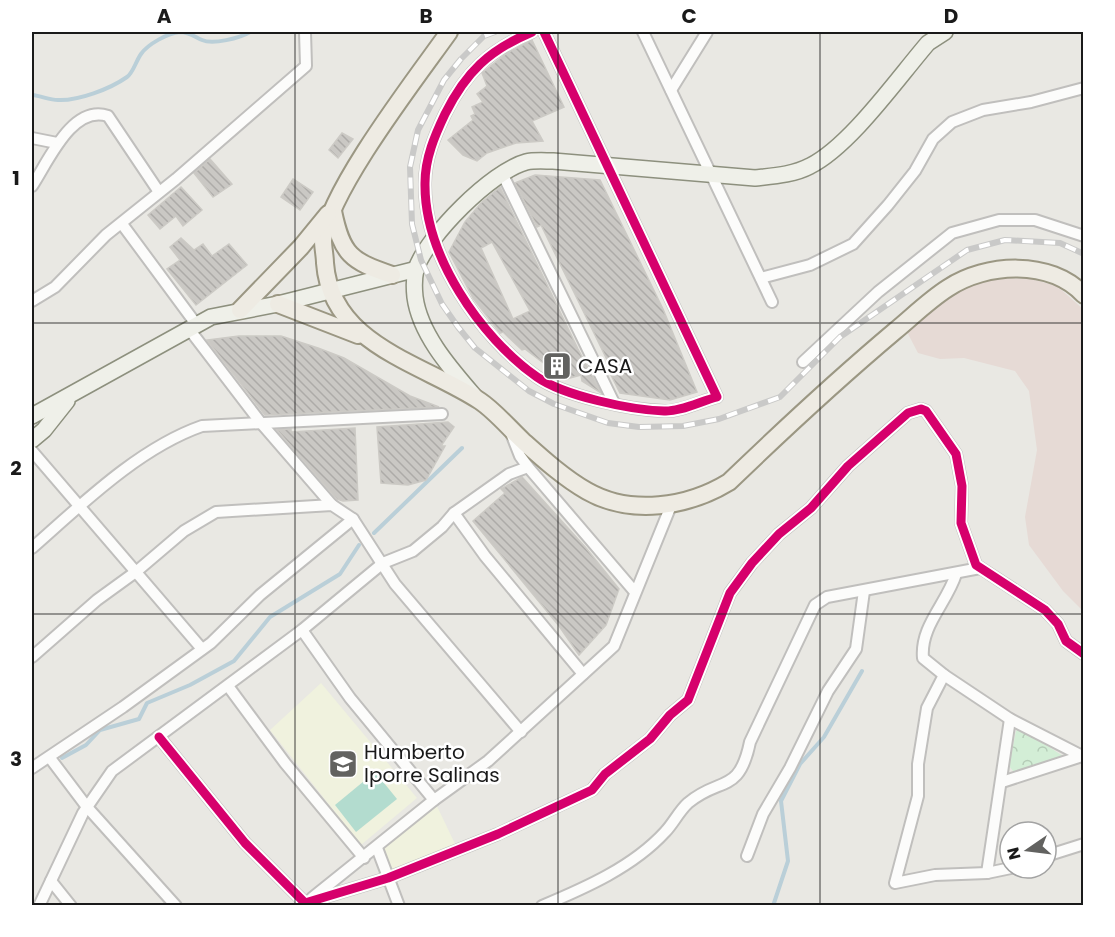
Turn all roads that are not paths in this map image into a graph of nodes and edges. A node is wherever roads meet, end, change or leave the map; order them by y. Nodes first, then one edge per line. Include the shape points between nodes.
1 (305, 32) edge
2 (449, 32) edge
3 (532, 32) edge
4 (544, 32) edge
5 (642, 32) edge
6 (707, 32) edge
7 (945, 32) edge
8 (1083, 88) edge
9 (671, 90) junction
10 (32, 138) edge
11 (57, 143) junction
12 (605, 165) junction
13 (502, 173) junction
14 (712, 174) junction
15 (32, 186) edge
16 (159, 192) junction
17 (333, 209) junction
18 (122, 224) junction
19 (1083, 236) edge
20 (435, 238) junction
21 (417, 269) junction
22 (392, 275) junction
23 (761, 278) junction
24 (331, 291) junction
25 (1083, 295) edge
26 (32, 301) edge
27 (772, 302) dead end
28 (278, 304) junction
29 (240, 310) junction
30 (192, 326) junction
31 (364, 337) junction
32 (804, 362) dead end
33 (70, 396) junction
34 (481, 401) junction
35 (614, 403) junction
36 (442, 414) dead end
37 (32, 416) edge
38 (261, 423) junction
39 (509, 429) junction
40 (32, 440) edge
41 (32, 451) edge
42 (528, 467) junction
43 (672, 503) junction
44 (332, 505) junction
45 (78, 508) junction
46 (454, 513) junction
47 (353, 519) junction
48 (32, 548) edge
49 (383, 563) junction
50 (980, 568) junction
51 (137, 572) junction
52 (956, 574) junction
53 (864, 591) junction
54 (635, 592) junction
55 (302, 630) junction
56 (202, 649) junction
57 (1083, 654) edge
58 (32, 657) edge
59 (583, 674) junction
60 (944, 675) junction
61 (228, 686) junction
62 (1010, 719) junction
63 (520, 732) junction
64 (159, 736) junction
65 (1083, 756) edge
66 (50, 758) junction
67 (33, 765) edge
68 (1002, 782) junction
69 (434, 800) junction
70 (87, 807) junction
71 (1083, 844) edge
72 (377, 848) junction
73 (1058, 852) edge
74 (747, 856) dead end
75 (364, 858) junction
76 (998, 871) edge
77 (987, 873) junction
78 (388, 878) junction
79 (51, 880) junction
80 (303, 904) edge
81 (39, 906) edge
82 (71, 906) edge
83 (176, 906) edge
84 (399, 906) edge
85 (542, 906) edge

1 - 16 street via 306,66
2 - 17 main road via 364,156
3 - 20 street via 508,42 480,62 454,97 432,141 424,181
4 - 12 street
5 - 9 street
6 - 9 street
7 - 14 main road via 928,43 837,149 809,167 755,178
8 - 23 street via 983,110 952,122 933,139 895,196 853,244 810,265
9 - 14 street
10 - 11 street
11 - 15 street
11 - 16 street via 87,116 108,116
12 - 13 main road via 526,162
12 - 14 main road
12 - 35 street via 717,397 666,411
13 - 20 main road
13 - 35 street
14 - 23 street
16 - 18 street
17 - 22 main road via 344,247 355,261
17 - 24 main road via 323,241
17 - 29 main road
18 - 26 street via 55,287
18 - 30 street
19 - 32 street via 1035,220 999,220 952,233 878,292
20 - 21 main road
20 - 35 street via 458,290 494,341 539,378 586,398
21 - 22 main road
21 - 34 main road via 415,295 423,327
22 - 24 main road
23 - 27 street
24 - 28 main road
24 - 31 main road via 338,306
25 - 43 main road via 1076,287 1035,269 1012,268 948,287 878,345 729,482 695,499
28 - 29 main road
28 - 31 main road
29 - 30 main road
30 - 33 main road
30 - 38 street
31 - 34 main road
33 - 37 main road
33 - 40 main road
34 - 39 main road
36 - 38 street
38 - 44 street
38 - 45 street via 202,426 178,435 98,489
39 - 42 street via 519,456
39 - 43 main road via 587,492 617,503 652,507
41 - 45 street
42 - 46 street via 509,474
42 - 54 street
43 - 54 street
44 - 47 street
44 - 51 street via 216,512 184,531
45 - 48 street
45 - 51 street
46 - 49 street via 413,551
46 - 59 street
47 - 49 street
47 - 56 street via 260,595
49 - 55 street
49 - 63 street via 395,584
50 - 52 street
50 - 57 street via 1045,610 1066,641
50 - 78 street via 970,554 961,523 962,486 956,454 926,411 908,413 848,466 811,508 778,534 752,563 730,593 688,700 650,739 605,774 592,790 498,834
51 - 56 street
51 - 58 street via 97,600
52 - 53 street
52 - 60 street via 922,646 923,658
53 - 74 street via 856,649 828,691 763,814
53 - 85 street via 827,597 815,605 750,742 745,766 734,778 688,803 665,833 624,865
54 - 59 street via 614,645
55 - 61 street
55 - 69 street via 350,698
56 - 66 street
59 - 63 street
60 - 62 street
60 - 77 street via 927,708 918,764 918,796 895,883 935,875
61 - 64 street
61 - 75 street via 285,764
62 - 65 street
62 - 68 street
63 - 69 street
64 - 70 street via 112,771
64 - 80 street via 245,843
65 - 68 street
66 - 67 street
66 - 70 street
68 - 77 street
69 - 72 street
70 - 79 street
70 - 83 street
71 - 73 street
72 - 75 street
72 - 78 street
75 - 80 street
76 - 77 street
78 - 80 street
78 - 84 street
79 - 81 street
79 - 82 street

